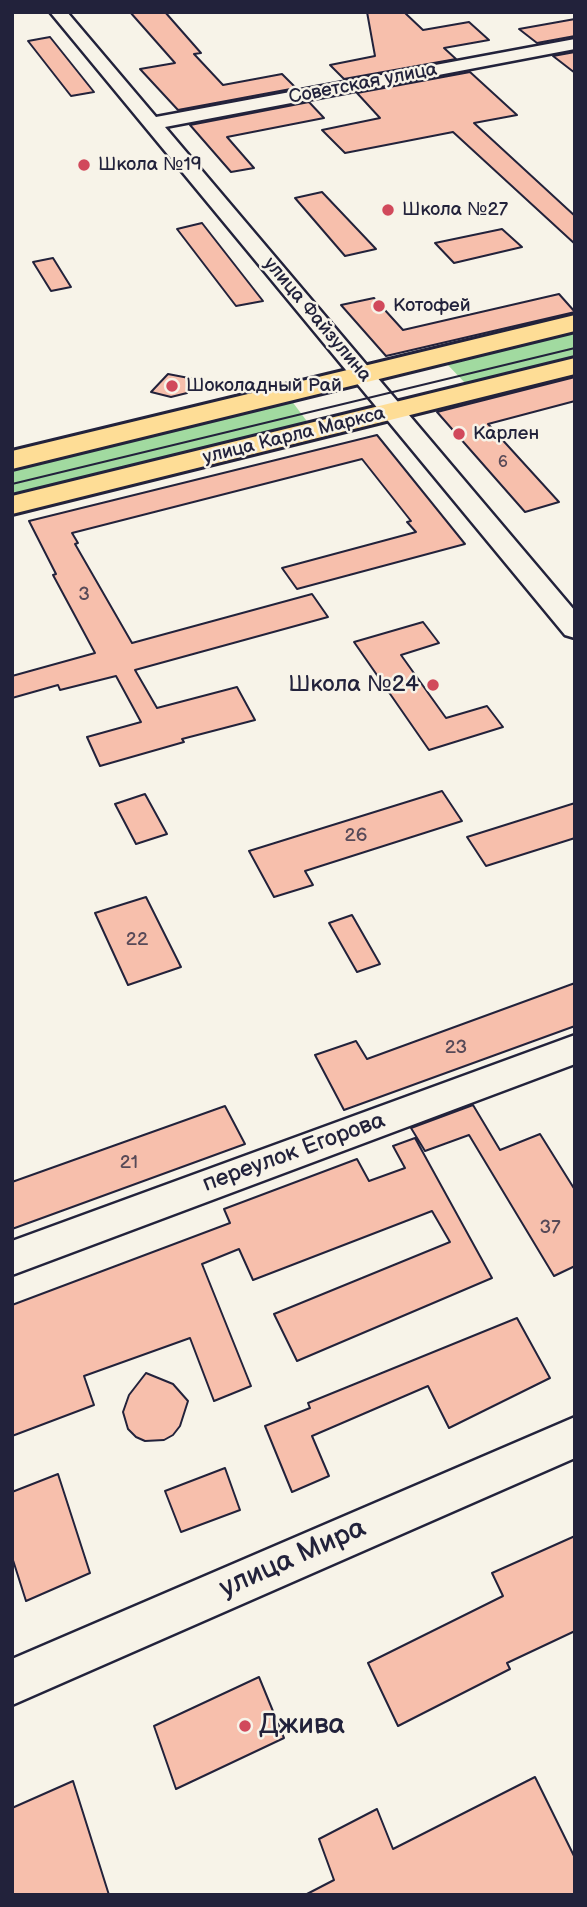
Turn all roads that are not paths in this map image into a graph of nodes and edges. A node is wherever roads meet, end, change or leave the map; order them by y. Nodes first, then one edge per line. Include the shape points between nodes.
1 (58, 12) edge
2 (575, 44) edge
3 (151, 124) junction
4 (575, 323) edge
5 (575, 366) edge
6 (364, 375) junction
7 (393, 411) junction
8 (12, 460) edge
9 (12, 505) edge
10 (575, 629) edge
11 (575, 1049) edge
12 (12, 1258) edge
13 (575, 1437) edge
14 (12, 1682) edge

1 - 3 street, улица Файзулина
2 - 3 street, Советская улица
3 - 6 street, улица Файзулина
4 - 6 main road, улица Карла Маркса
5 - 7 main road, улица Карла Маркса
6 - 7 street, улица Файзулина
6 - 8 main road, улица Карла Маркса
7 - 9 main road, улица Карла Маркса
7 - 10 street, улица Файзулина
11 - 12 street, переулок Егорова
13 - 14 street, улица Мира

